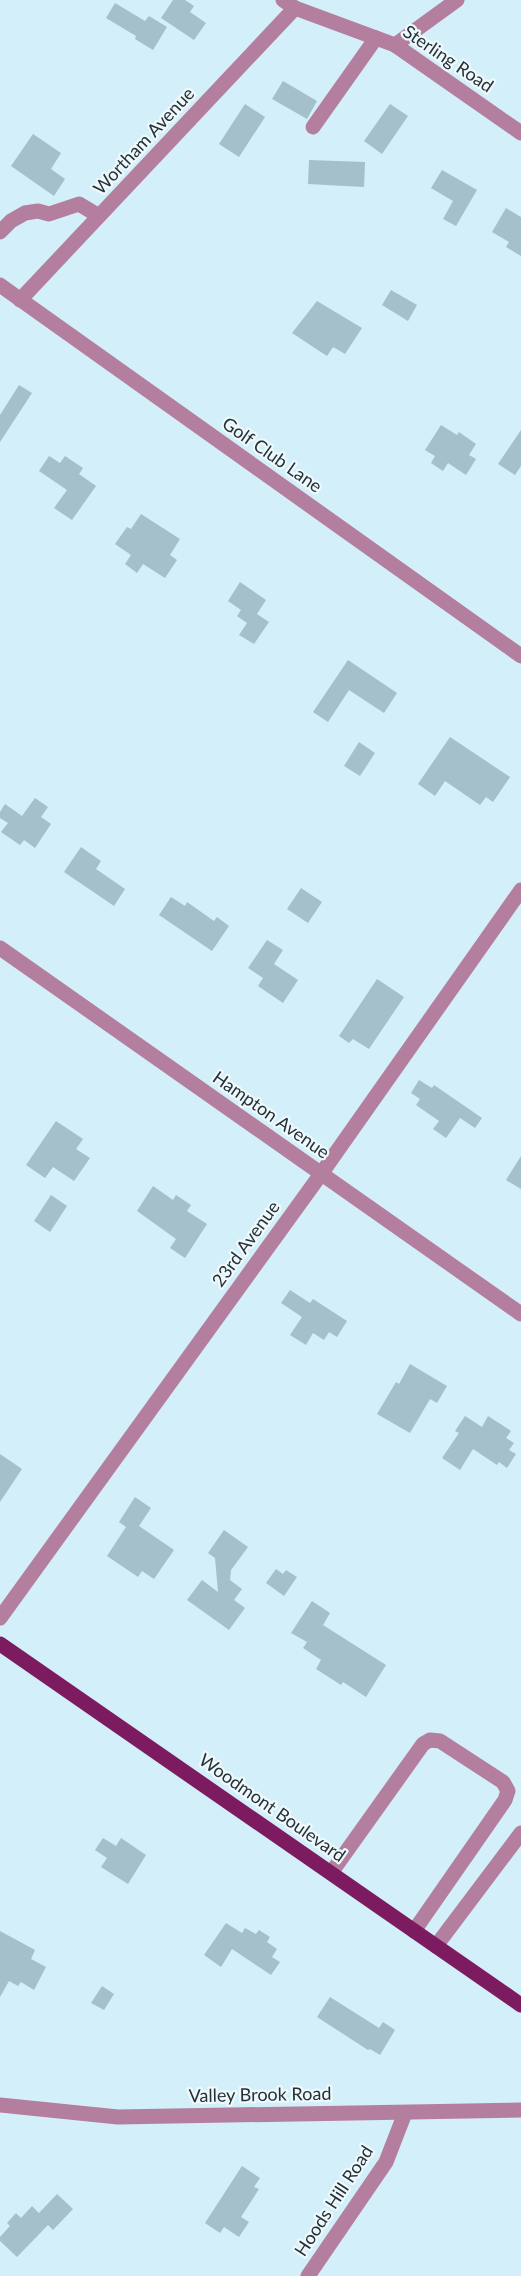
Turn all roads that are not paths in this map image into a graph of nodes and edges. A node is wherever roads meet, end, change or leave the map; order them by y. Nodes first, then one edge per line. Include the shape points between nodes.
1 (457, 0) edge
2 (289, 4) edge
3 (376, 38) junction
4 (395, 45) junction
5 (313, 127) dead end
6 (521, 133) edge
7 (99, 216) junction
8 (0, 232) edge
9 (0, 285) edge
10 (20, 300) junction
11 (521, 656) edge
12 (521, 890) edge
13 (0, 948) edge
14 (321, 1174) junction
15 (521, 1314) edge
16 (0, 1618) edge
17 (0, 1644) edge
18 (521, 1833) edge
19 (331, 1873) junction
20 (414, 1931) junction
21 (436, 1946) junction
22 (521, 2005) edge
23 (0, 2105) edge
24 (521, 2110) edge
25 (405, 2113) junction
26 (308, 2276) edge

1 - 4 street
2 - 3 street, Sterling Road
2 - 7 street, Wortham Avenue
3 - 4 street, Sterling Road
3 - 5 street
4 - 6 street, Sterling Road
7 - 8 street via 79,204 49,214 25,213
7 - 10 street, Wortham Avenue
9 - 10 street, Golf Club Lane
10 - 11 street, Golf Club Lane
12 - 14 street, 23rd Avenue
13 - 14 street, Hampton Avenue
14 - 15 street, Hampton Avenue
14 - 16 street, 23rd Avenue
17 - 19 main road, Woodmont Boulevard
18 - 21 street
19 - 20 main road, Woodmont Boulevard
19 - 20 street via 417,1752 430,1740 440,1741 503,1782 508,1791 505,1800
20 - 21 main road, Woodmont Boulevard
21 - 22 main road, Woodmont Boulevard
23 - 25 street, Valley Brook Road via 118,2117
24 - 25 street, Valley Brook Road
25 - 26 street, Hoods Hill Road via 386,2162

